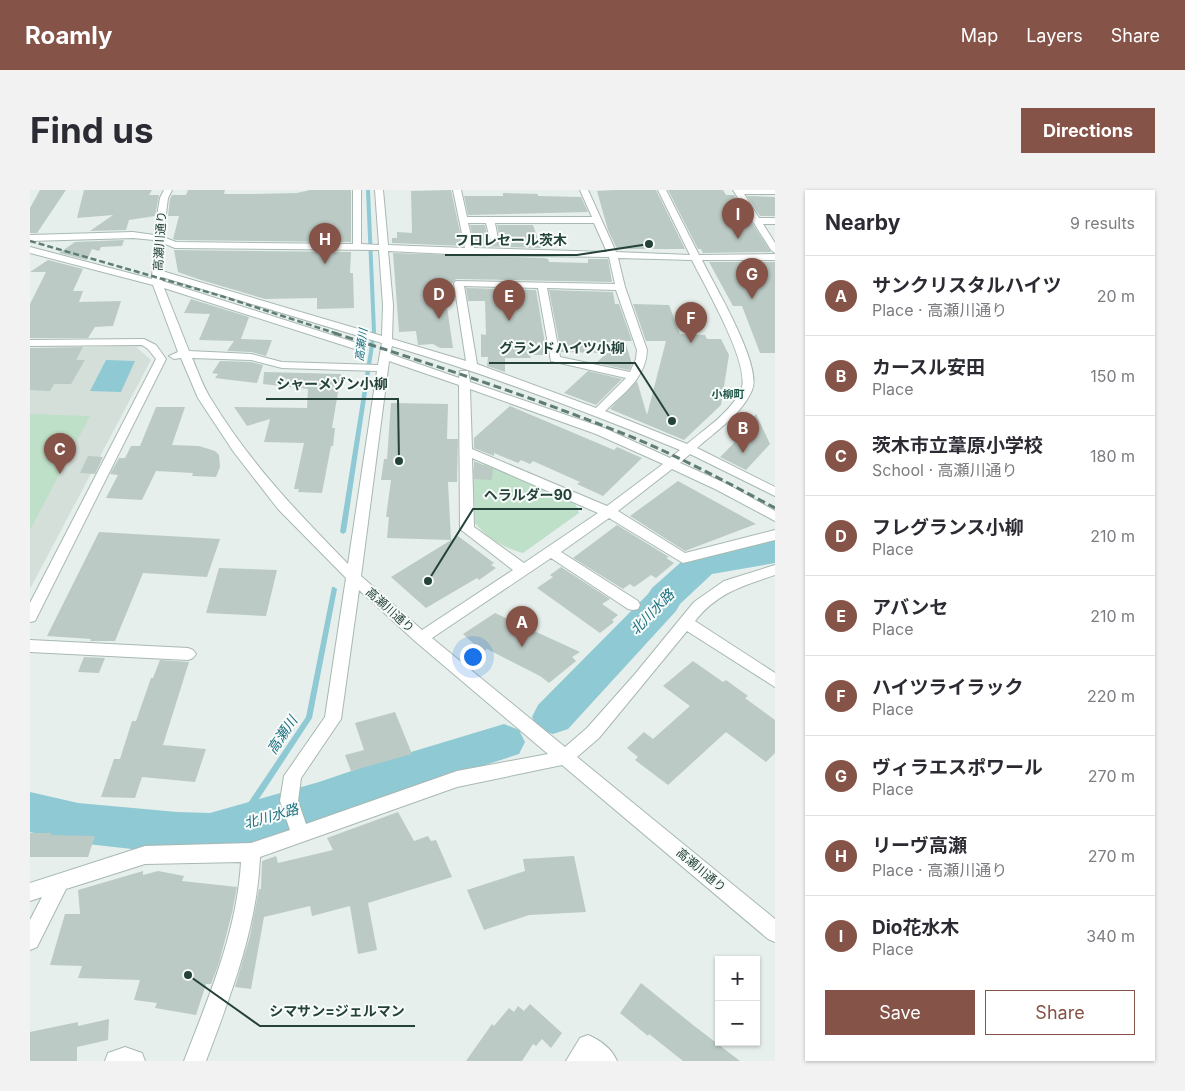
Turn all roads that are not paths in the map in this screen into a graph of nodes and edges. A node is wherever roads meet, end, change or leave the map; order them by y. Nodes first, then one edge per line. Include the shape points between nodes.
1 (168, 190) edge
2 (357, 190) edge
3 (379, 190) edge
4 (457, 190) edge
5 (584, 190) edge
6 (662, 190) edge
7 (737, 191) edge
8 (775, 192) edge
9 (463, 220) junction
10 (490, 220) junction
11 (598, 220) junction
12 (757, 220) junction
13 (775, 221) edge
14 (30, 238) edge
15 (159, 238) junction
16 (494, 239) dead end
17 (360, 247) junction
18 (381, 248) junction
19 (30, 250) edge
20 (775, 250) edge
21 (470, 252) junction
22 (613, 255) junction
23 (775, 257) edge
24 (695, 258) junction
25 (158, 278) junction
26 (542, 285) junction
27 (620, 287) junction
28 (384, 340) junction
29 (30, 343) edge
30 (359, 347) dead end
31 (183, 354) junction
32 (161, 359) junction
33 (382, 364) junction
34 (468, 365) junction
35 (634, 376) junction
36 (465, 383) junction
37 (598, 412) junction
38 (689, 449) junction
39 (466, 451) junction
40 (672, 463) junction
41 (775, 492) edge
42 (609, 512) junction
43 (775, 517) edge
44 (775, 535) edge
45 (550, 551) junction
46 (522, 569) junction
47 (775, 570) edge
48 (354, 578) junction
49 (633, 605) dead end
50 (30, 616) edge
51 (686, 623) junction
52 (421, 638) junction
53 (30, 646) edge
54 (188, 654) dead end
55 (775, 681) edge
56 (565, 757) junction
57 (299, 830) junction
58 (251, 852) junction
59 (59, 884) junction
60 (30, 892) edge
61 (775, 932) edge
62 (30, 940) edge
63 (116, 1061) edge
64 (134, 1061) edge
65 (195, 1061) edge
66 (577, 1061) edge
67 (606, 1061) edge

1 - 15 street, 高瀬川通り
2 - 17 street
3 - 18 street
4 - 9 street
5 - 11 street
6 - 24 street
7 - 8 street
7 - 12 street
9 - 10 street
9 - 21 street
10 - 11 street
10 - 16 street
11 - 22 street
12 - 13 street
12 - 20 street
14 - 15 street via 114,234
15 - 17 street via 175,246
15 - 25 street, 高瀬川通り
17 - 18 street
18 - 21 street
18 - 28 street via 388,305
19 - 25 street
21 - 22 street
22 - 24 street
22 - 27 street
23 - 24 street
24 - 38 street via 744,353 748,388 737,406
25 - 28 street
25 - 30 street
25 - 31 street, 高瀬川通り
26 - 27 street
26 - 34 street via 459,283
26 - 35 street via 555,359
27 - 35 street via 642,350 643,361
28 - 33 street
28 - 34 street
29 - 32 street via 144,342
31 - 32 street
31 - 33 street via 250,357 282,365 358,367
31 - 48 street, 高瀬川通り via 204,398 237,448 283,506
32 - 50 street
33 - 36 street
33 - 48 street
34 - 36 street
34 - 37 street
35 - 37 street
36 - 39 street
36 - 40 street via 600,431
37 - 38 street
38 - 40 street
38 - 41 street
39 - 42 street
39 - 46 street via 467,529
40 - 42 street
40 - 43 street
42 - 44 street via 683,558
42 - 45 street
45 - 46 street
45 - 49 street
46 - 52 street
47 - 51 street via 729,585 699,606
48 - 52 street, 高瀬川通り
48 - 57 street via 333,718 293,776 289,801
51 - 55 street
51 - 56 street via 593,733
52 - 56 street, 高瀬川通り
53 - 54 street
56 - 57 street via 457,779
56 - 61 street, 高瀬川通り
57 - 58 street
58 - 59 street via 145,855
58 - 65 street via 244,914 233,959
59 - 60 street
59 - 62 street
63 - 64 street via 125,1058
66 - 67 street via 588,1046

